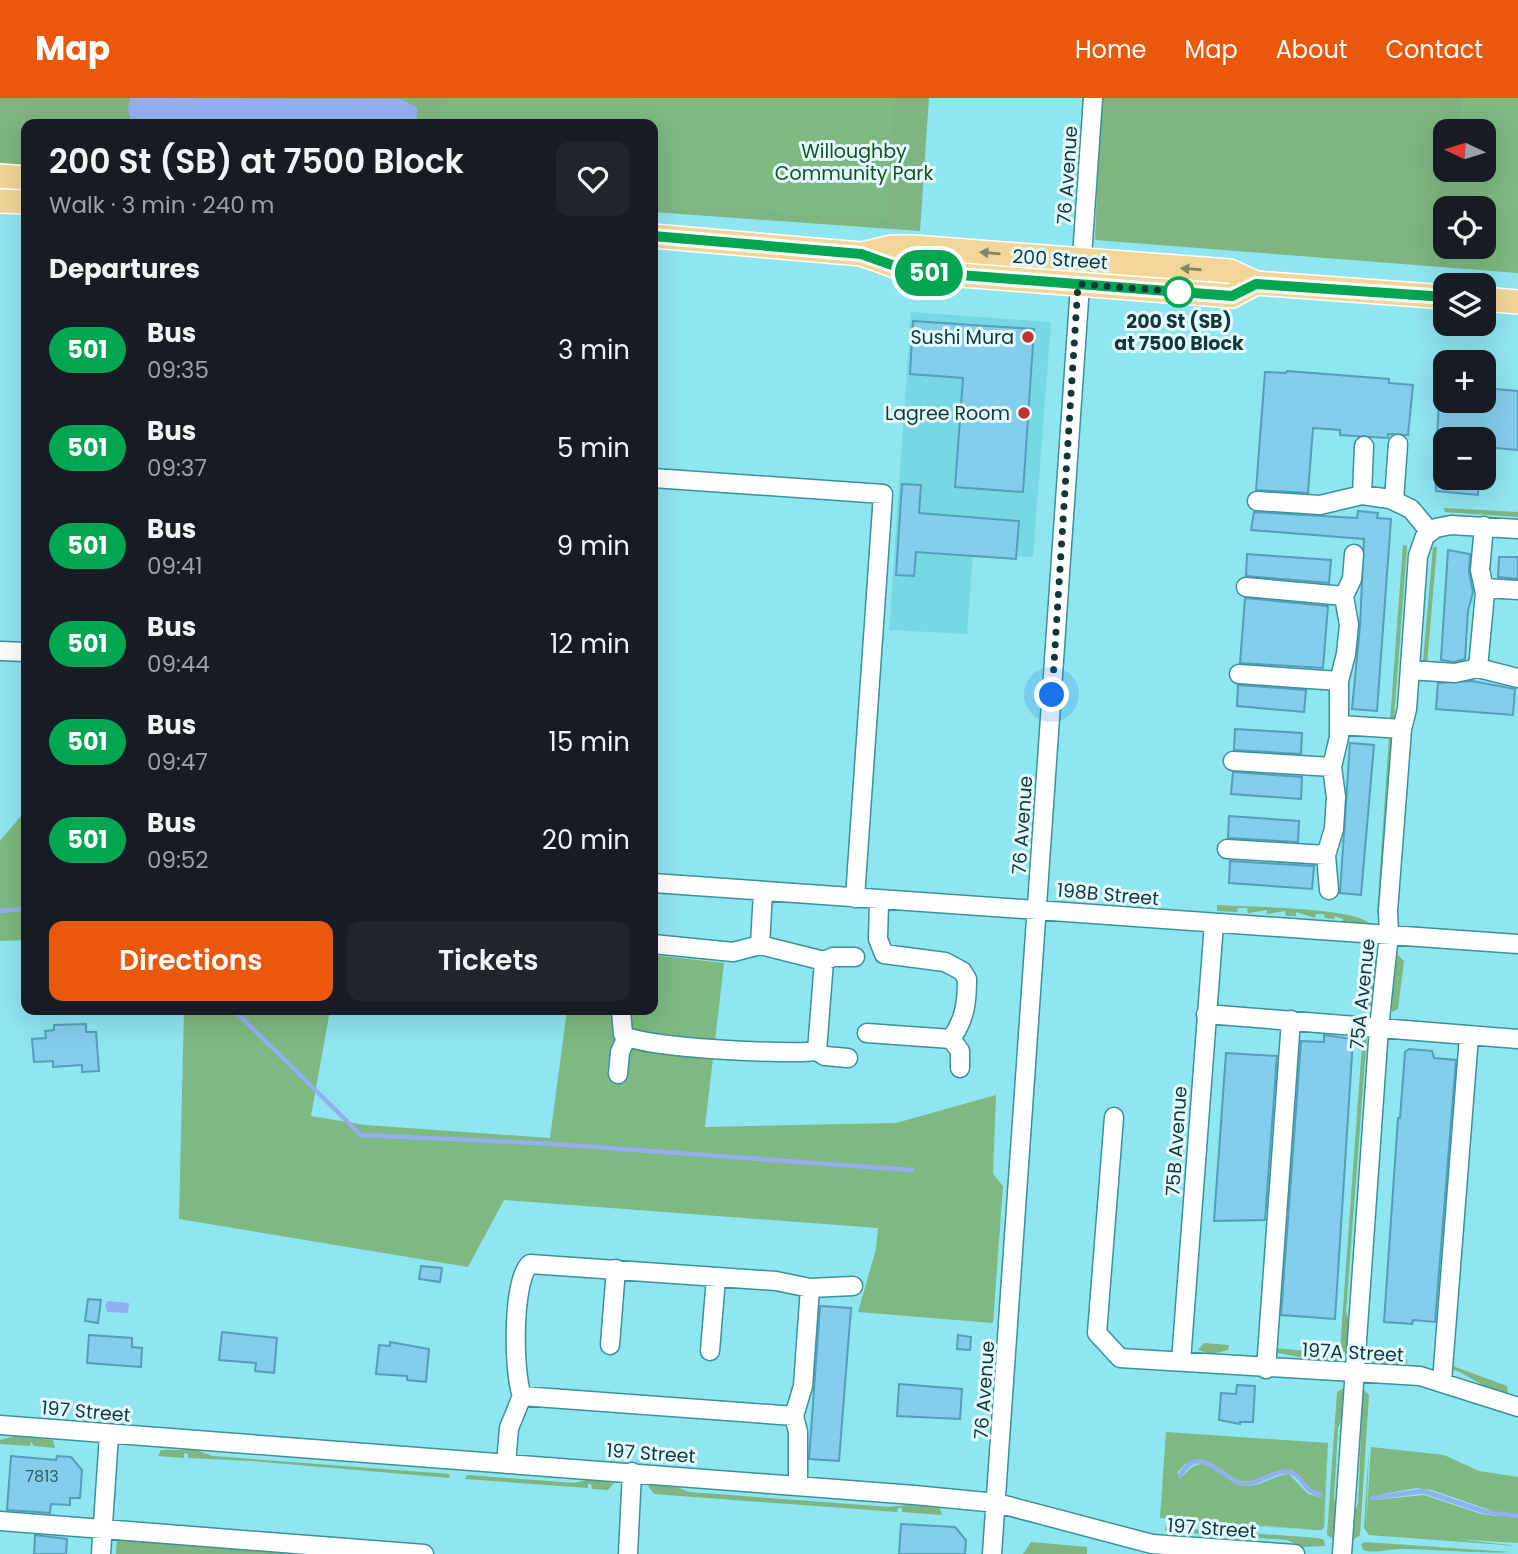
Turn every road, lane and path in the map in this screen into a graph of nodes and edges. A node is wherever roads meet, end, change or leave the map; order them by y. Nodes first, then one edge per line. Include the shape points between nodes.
1 (1093, 98) edge
2 (0, 176) edge
3 (21, 178) edge
4 (0, 201) edge
5 (21, 202) edge
6 (658, 236) edge
7 (861, 254) junction
8 (1082, 261) junction
9 (1078, 284) junction
10 (1256, 284) junction
11 (1433, 296) edge
12 (1496, 300) edge
13 (1518, 302) edge
14 (1398, 444) dead end
15 (1364, 446) dead end
16 (658, 478) edge
17 (1362, 495) junction
18 (1394, 500) junction
19 (1257, 501) dead end
20 (1484, 526) junction
21 (1518, 529) edge
22 (1430, 532) junction
23 (1354, 554) dead end
24 (1246, 587) dead end
25 (1484, 587) junction
26 (1518, 590) edge
27 (1344, 596) junction
28 (0, 651) edge
29 (21, 652) edge
30 (1478, 668) junction
31 (1410, 670) junction
32 (1239, 674) dead end
33 (1518, 678) edge
34 (1339, 681) junction
35 (1340, 725) junction
36 (1402, 729) junction
37 (1233, 761) dead end
38 (1332, 767) junction
39 (1227, 849) dead end
40 (1326, 855) junction
41 (658, 883) edge
42 (1329, 890) dead end
43 (763, 892) junction
44 (855, 898) junction
45 (879, 901) junction
46 (1038, 909) junction
47 (1214, 923) junction
48 (1389, 934) junction
49 (658, 944) edge
50 (1518, 944) edge
51 (760, 945) junction
52 (855, 957) dead end
53 (824, 961) junction
54 (1206, 1014) junction
55 (622, 1015) edge
56 (1291, 1020) junction
57 (1379, 1028) junction
58 (867, 1033) dead end
59 (1469, 1036) junction
60 (626, 1039) junction
61 (951, 1039) junction
62 (1518, 1039) edge
63 (817, 1051) junction
64 (848, 1058) dead end
65 (960, 1068) dead end
66 (618, 1074) dead end
67 (1114, 1117) dead end
68 (616, 1269) junction
69 (716, 1278) junction
70 (853, 1286) dead end
71 (810, 1288) junction
72 (610, 1345) dead end
73 (710, 1351) dead end
74 (1181, 1361) junction
75 (1266, 1369) junction
76 (1355, 1372) junction
77 (1442, 1381) junction
78 (522, 1396) junction
79 (1518, 1407) edge
80 (794, 1416) junction
81 (0, 1425) edge
82 (109, 1435) junction
83 (506, 1464) junction
84 (632, 1472) junction
85 (798, 1486) junction
86 (997, 1503) junction
87 (0, 1521) edge
88 (102, 1529) junction
89 (101, 1554) edge
90 (424, 1554) edge
91 (628, 1554) edge
92 (992, 1554) edge
93 (1295, 1554) edge
94 (1342, 1554) edge

1 - 8 street, 76 Avenue
2 - 3 main road
4 - 5 main road
6 - 7 main road, 200 Street
8 -> 7 main road, 200 Street via 913,247
7 - 9 main road, 200 Street via 909,271
8 - 9 street, 76 Avenue
10 -> 8 main road, 200 Street via 1230,271
9 - 10 main road, 200 Street via 1232,296
9 - 46 street, 76 Avenue
10 - 11 main road, 200 Street
12 - 13 main road
14 - 18 street
15 - 17 street
16 - 44 street via 883,494
17 - 18 street
17 - 19 street via 1320,505
18 - 22 street via 1411,509
20 - 21 street
20 - 22 street via 1451,525
20 - 25 street via 1480,570
22 - 31 street, 75A Avenue via 1419,556
23 - 27 street via 1352,579
24 - 27 street
25 - 26 street
25 - 30 street
27 - 34 street via 1349,625
28 - 29 street
30 - 31 street via 1455,673
30 - 33 street
31 - 36 street, 75A Avenue
32 - 34 street
34 - 35 street
35 - 36 street
35 - 38 street
36 - 48 street, 75A Avenue
37 - 38 street
38 - 40 street via 1334,829
39 - 40 street
40 - 42 street
41 - 43 street, 198B Street
43 - 44 street, 198B Street
43 - 51 street
44 - 45 street, 198B Street
45 - 46 street, 198B Street
45 - 61 street via 878,939 884,954 945,962 967,979 967,1005
46 - 47 street, 198B Street
46 - 86 street, 76 Avenue
47 - 48 street, 198B Street
47 - 54 street, 75B Avenue
48 - 50 street, 198B Street
48 - 57 street, 75A Avenue
49 - 51 street via 733,952
51 - 53 street
52 - 53 street
53 - 63 street
54 - 56 street
54 - 74 street, 75B Avenue
55 - 60 street
56 - 57 street
56 - 75 street
57 - 59 street
57 - 76 street, 75A Avenue
58 - 61 street
59 - 62 street
59 - 77 street
60 - 63 street via 721,1049
60 - 66 street
61 - 65 street via 960,1051
63 - 64 street
67 - 74 street, 197A Street via 1097,1333 1120,1357
68 - 69 street
68 - 72 street
68 - 78 street via 530,1264 524,1269 514,1360
69 - 71 street
69 - 73 street
70 - 71 street
71 - 80 street via 803,1386
74 - 75 street, 197A Street
75 - 76 street, 197A Street
76 - 77 street, 197A Street
76 - 94 street, 75A Avenue
77 - 79 street, 197A Street
78 - 80 street
78 - 83 street via 509,1428
80 - 85 street
81 - 82 street, 197 Street
82 - 83 street, 197 Street
82 - 88 street
83 - 84 street, 197 Street
84 - 85 street, 197 Street
84 - 91 street
85 - 86 street, 197 Street
86 - 92 street, 76 Avenue
86 - 93 street, 197 Street via 1152,1544
87 - 88 street
88 - 89 street
88 - 90 street

